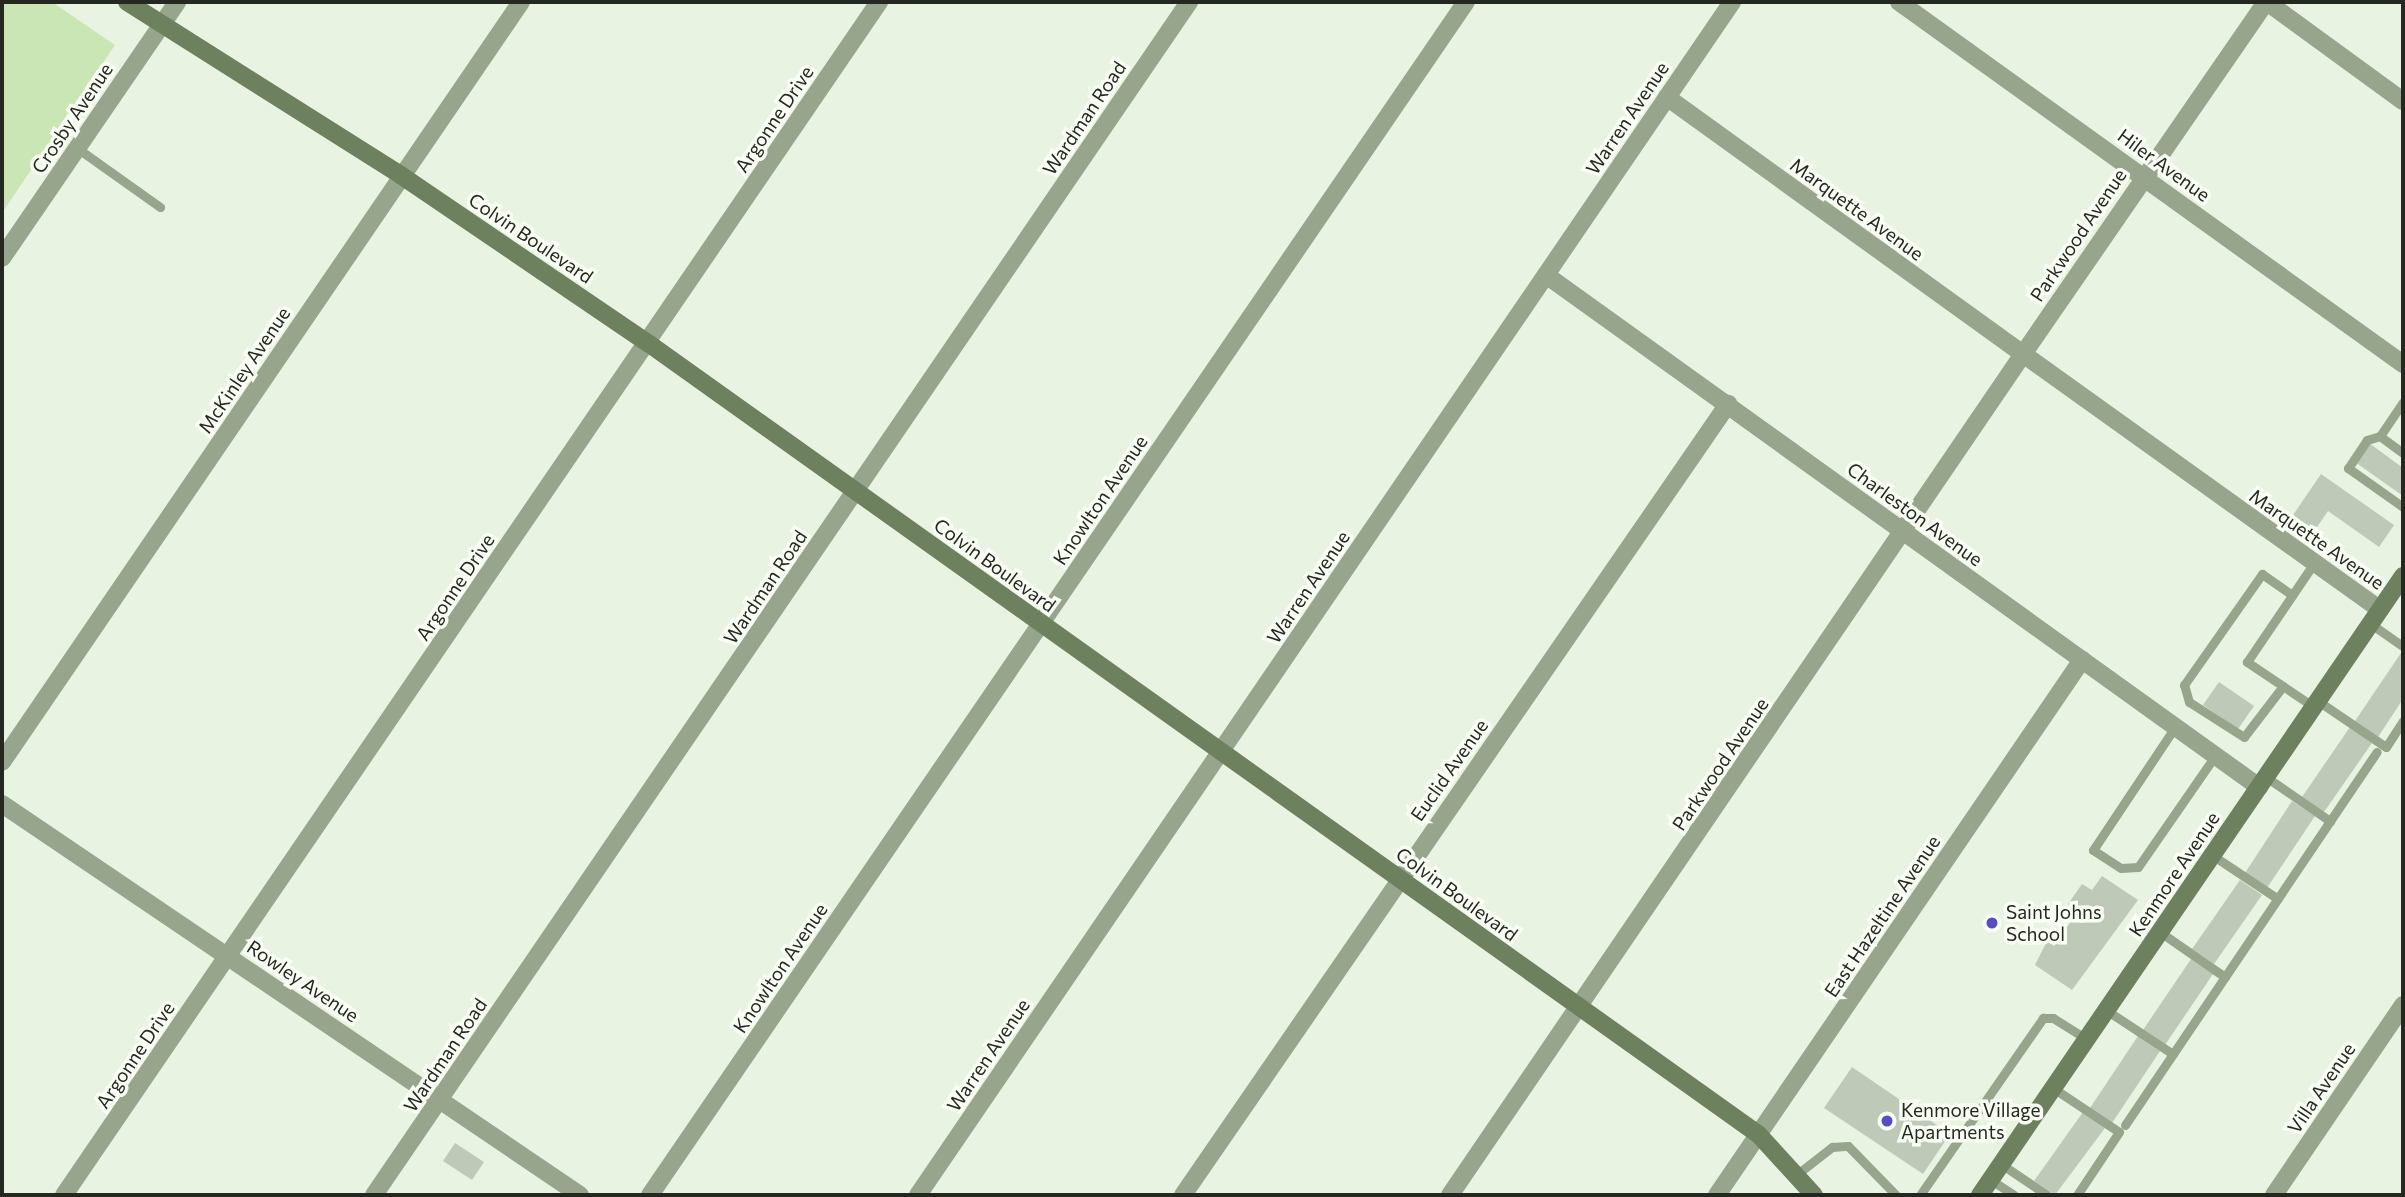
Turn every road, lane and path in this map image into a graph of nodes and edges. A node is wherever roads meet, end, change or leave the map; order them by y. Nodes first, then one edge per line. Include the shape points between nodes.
1 (127, 2) edge
2 (177, 2) edge
3 (521, 2) edge
4 (879, 2) edge
5 (1189, 2) edge
6 (1466, 2) edge
7 (1732, 2) edge
8 (1899, 2) edge
9 (2267, 2) edge
10 (162, 24) junction
11 (1667, 97) junction
12 (2403, 101) edge
13 (77, 148) junction
14 (402, 176) junction
15 (2143, 176) junction
16 (160, 207) dead end
17 (2, 258) edge
18 (1546, 275) junction
19 (648, 343) junction
20 (2023, 355) junction
21 (2403, 364) edge
22 (2403, 402) edge
23 (1728, 404) junction
24 (2380, 436) junction
25 (2403, 453) edge
26 (855, 491) junction
27 (2403, 507) edge
28 (1903, 532) junction
29 (2314, 563) junction
30 (2403, 576) edge
31 (2292, 595) junction
32 (2375, 617) junction
33 (1041, 624) junction
34 (2403, 646) edge
35 (2082, 660) junction
36 (2283, 686) junction
37 (2316, 704) junction
38 (2403, 721) edge
39 (2175, 727) junction
40 (1222, 752) junction
41 (2376, 752) dead end
42 (2215, 756) junction
43 (2, 762) edge
44 (2263, 782) junction
45 (2, 804) edge
46 (2330, 821) junction
47 (2213, 855) junction
48 (1400, 878) junction
49 (2277, 899) junction
50 (2160, 932) junction
51 (229, 956) junction
52 (2225, 977) junction
53 (2403, 1005) edge
54 (1579, 1007) junction
55 (2106, 1010) junction
56 (2087, 1039) junction
57 (2173, 1054) junction
58 (2053, 1088) junction
59 (439, 1100) junction
60 (2124, 1125) dead end
61 (1759, 1135) junction
62 (1996, 1172) junction
63 (1796, 1175) junction
64 (64, 1195) edge
65 (374, 1195) edge
66 (580, 1195) edge
67 (650, 1195) edge
68 (918, 1195) edge
69 (1183, 1195) edge
70 (1450, 1195) edge
71 (1717, 1195) edge
72 (1814, 1195) edge
73 (1896, 1195) edge
74 (1920, 1195) edge
75 (1980, 1195) edge
76 (2014, 1195) edge
77 (2047, 1195) edge
78 (2077, 1195) edge
79 (2274, 1195) edge

1 - 10 street, Colvin Boulevard
2 - 10 street, Crosby Avenue
3 - 14 street, McKinley Avenue
4 - 19 street, Argonne Drive
5 - 26 street, Wardman Road
6 - 33 street, Knowlton Avenue
7 - 11 street, Warren Avenue
8 - 15 street, Hiler Avenue
9 - 12 street
9 - 15 street, Parkwood Avenue
10 - 13 street, Crosby Avenue
10 - 14 street, Colvin Boulevard
11 - 18 street, Warren Avenue
11 - 20 street, Marquette Avenue
13 - 16 lane
13 - 17 street, Crosby Avenue
14 - 19 street, Colvin Boulevard
14 - 43 street, McKinley Avenue
15 - 20 street, Parkwood Avenue
15 - 21 street, Hiler Avenue
18 - 23 street, Charleston Avenue
18 - 40 street, Warren Avenue
19 - 26 street, Colvin Boulevard
19 - 51 street, Argonne Drive
20 - 28 street, Parkwood Avenue
20 - 29 street, Marquette Avenue
22 - 24 lane
23 - 28 street, Charleston Avenue
23 - 48 street, Euclid Avenue
24 - 25 lane
24 - 27 lane via 2367,440 2348,468
26 - 33 street, Colvin Boulevard
26 - 59 street, Wardman Road
28 - 35 street, Charleston Avenue
28 - 54 street, Parkwood Avenue
29 - 31 lane
29 - 32 street, Marquette Avenue
30 - 32 street, Kenmore Avenue
31 - 36 lane via 2247,662
31 - 36 lane via 2262,574 2183,685 2189,702 2244,737
32 - 34 lane
32 - 37 street, Kenmore Avenue
33 - 40 street, Colvin Boulevard
33 - 67 street, Knowlton Avenue
35 - 39 street, Charleston Avenue
35 - 61 street, East Hazeltine Avenue
36 - 37 lane
37 - 38 lane via 2386,747
37 - 44 street, Kenmore Avenue
39 - 42 street, Charleston Avenue
39 - 42 lane via 2093,850 2121,868 2138,867
40 - 48 street, Colvin Boulevard
40 - 68 street, Warren Avenue
41 - 46 lane
42 - 44 street, Charleston Avenue
44 - 46 lane
44 - 47 street, Kenmore Avenue
45 - 51 street, Rowley Avenue
46 - 49 lane
47 - 49 lane
47 - 50 street, Kenmore Avenue
48 - 54 street, Colvin Boulevard
48 - 69 street, Euclid Avenue
49 - 52 lane
50 - 52 lane
50 - 55 street, Kenmore Avenue
51 - 59 street, Rowley Avenue
51 - 64 street, Argonne Drive
52 - 57 lane
53 - 79 street, Villa Avenue
54 - 61 street, Colvin Boulevard
54 - 70 street, Parkwood Avenue
55 - 56 street, Kenmore Avenue
55 - 57 lane
56 - 58 street, Kenmore Avenue
56 - 74 lane via 2053,1017 2043,1018
57 - 60 lane
58 - 62 street, Kenmore Avenue
58 - 78 lane via 2119,1132
59 - 65 street, Wardman Road
59 - 66 street, Rowley Avenue
61 - 63 street, Colvin Boulevard
61 - 71 street, East Hazeltine Avenue
62 - 75 street, Kenmore Avenue
62 - 76 lane
62 - 77 lane
63 - 72 street, Colvin Boulevard
63 - 73 lane via 1832,1147 1848,1146

